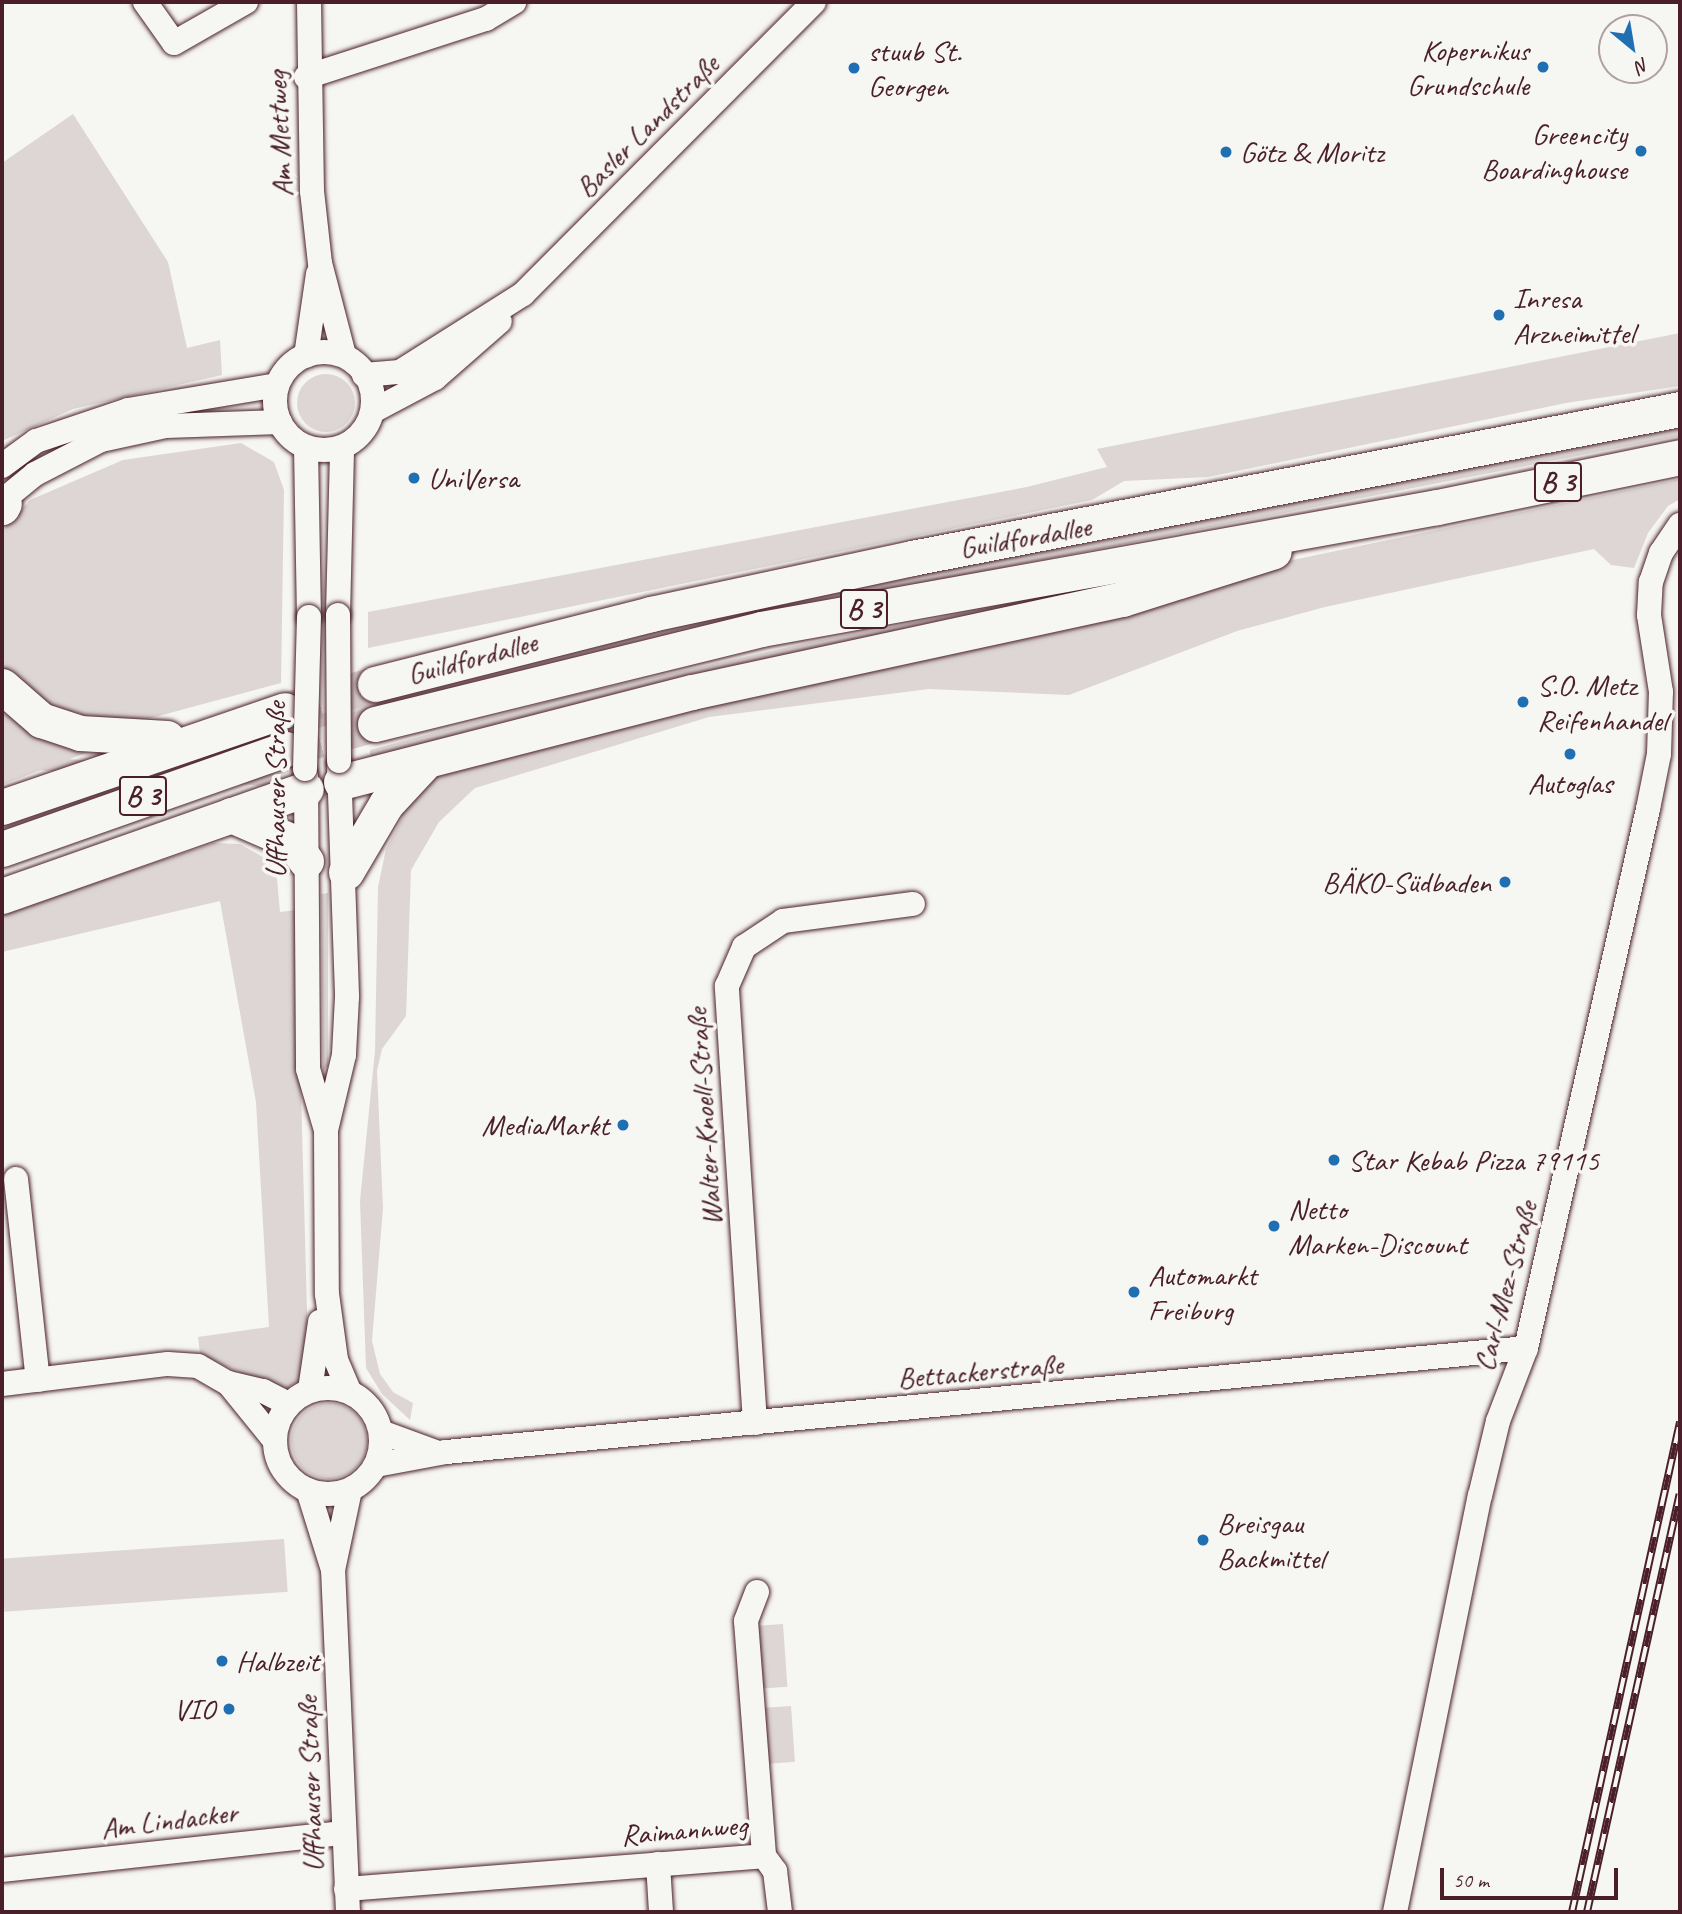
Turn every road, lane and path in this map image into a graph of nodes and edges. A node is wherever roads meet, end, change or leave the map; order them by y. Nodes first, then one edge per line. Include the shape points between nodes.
1 (145, 2) edge
2 (246, 2) edge
3 (309, 2) edge
4 (514, 2) edge
5 (814, 2) edge
6 (306, 77) junction
7 (320, 263) junction
8 (523, 294) junction
9 (344, 355) junction
10 (306, 356) junction
11 (364, 374) junction
12 (277, 386) junction
13 (1680, 409) edge
14 (373, 411) junction
15 (279, 422) junction
16 (306, 447) junction
17 (342, 448) junction
18 (1680, 457) edge
19 (2, 466) edge
20 (2, 504) edge
21 (1359, 520) junction
22 (1680, 525) edge
23 (375, 684) tunnel mouth
24 (2, 687) edge
25 (1671, 692) edge
26 (285, 710) tunnel mouth
27 (375, 724) tunnel mouth
28 (191, 739) junction
29 (426, 761) junction
30 (299, 769) junction
31 (340, 771) junction
32 (2, 807) edge
33 (231, 815) junction
34 (2, 849) edge
35 (306, 861) junction
36 (346, 872) junction
37 (2, 896) edge
38 (913, 904) dead end
39 (326, 1130) junction
40 (16, 1179) dead end
41 (327, 1294) junction
42 (1526, 1348) junction
43 (38, 1380) junction
44 (228, 1383) junction
45 (2, 1384) edge
46 (310, 1390) junction
47 (349, 1391) junction
48 (289, 1404) junction
49 (755, 1423) junction
50 (381, 1432) junction
51 (275, 1441) junction
52 (438, 1453) junction
53 (376, 1465) junction
54 (308, 1490) junction
55 (350, 1490) junction
56 (333, 1570) junction
57 (757, 1592) dead end
58 (343, 1833) junction
59 (764, 1856) junction
60 (657, 1864) junction
61 (2, 1870) edge
62 (347, 1901) edge
63 (661, 1912) edge
64 (780, 1912) edge
65 (1395, 1912) edge

1 - 2 street via 174,43
3 - 6 street, Am Mettweg
4 - 6 street via 486,19
5 - 8 street, Basler Landstraße
6 - 7 street, Am Mettweg
7 - 9 street, Am Mettweg
7 - 10 street, Am Mettweg
8 - 11 street, Basler Landstraße via 400,372
8 - 14 street, Basler Landstraße via 467,355
9 - 10 street
9 - 11 street
10 - 12 street via 290,365
11 - 14 street
12 - 15 street
12 - 19 street via 128,410 36,441
13 - 23 highway, Guildfordallee / B 3 via 912,558 651,614
14 - 17 street, Basler Landstraße via 364,432
15 - 16 street
15 - 20 street via 166,426 101,440 35,474
16 - 17 street
16 - 30 street, Uffhauser Straße, bridge via 309,617
17 - 31 street, Uffhauser Straße, bridge
18 - 21 highway, Guildfordallee / B 3
21 - 27 highway, Guildfordallee / B 3 via 761,629
21 - 29 highway via 1122,599 692,692
22 - 25 street, Carl-Mez-Straße via 1661,553 1651,582 1649,615
24 - 28 highway via 41,720 80,733
25 - 42 street, Carl-Mez-Straße
26 - 28 highway, B 3
28 - 32 highway, B 3
29 - 31 highway
29 - 36 highway via 386,804
30 - 31 street
30 - 33 highway
30 - 34 highway, B 3
30 - 35 street, Uffhauser Straße
31 - 36 street, Uffhauser Straße
33 - 35 highway via 291,841
33 - 37 highway
35 - 39 street, Uffhauser Straße via 308,1069
36 - 39 street, Uffhauser Straße via 344,1055
38 - 49 street, Walter-Knoell-Straße via 782,921 744,947 727,986
39 - 41 street, Uffhauser Straße
40 - 43 street
41 - 46 street, Uffhauser Straße
41 - 47 street, Uffhauser Straße via 336,1360
42 - 49 street, Bettackerstraße
42 - 65 street, Carl-Mez-Straße via 1499,1420 1480,1496
43 - 44 street via 183,1364
43 - 45 street
44 - 48 street via 263,1391
44 - 51 street
46 - 47 street
46 - 48 street
47 - 50 street, Uffhauser Straße via 371,1408
48 - 51 street
49 - 52 street, Bettackerstraße
50 - 52 street, Bettackerstraße
50 - 53 street
51 - 54 street via 282,1468
52 - 53 street, Bettackerstraße
53 - 55 street
54 - 55 street
54 - 56 street, Uffhauser Straße
55 - 56 street, Uffhauser Straße
56 - 58 street, Uffhauser Straße
57 - 59 street, Raimannweg via 746,1621
58 - 61 street, Am Lindacker
58 - 62 street, Uffhauser Straße
59 - 60 street, Raimannweg
59 - 64 street via 775,1871
60 - 62 street, Raimannweg
60 - 63 street

